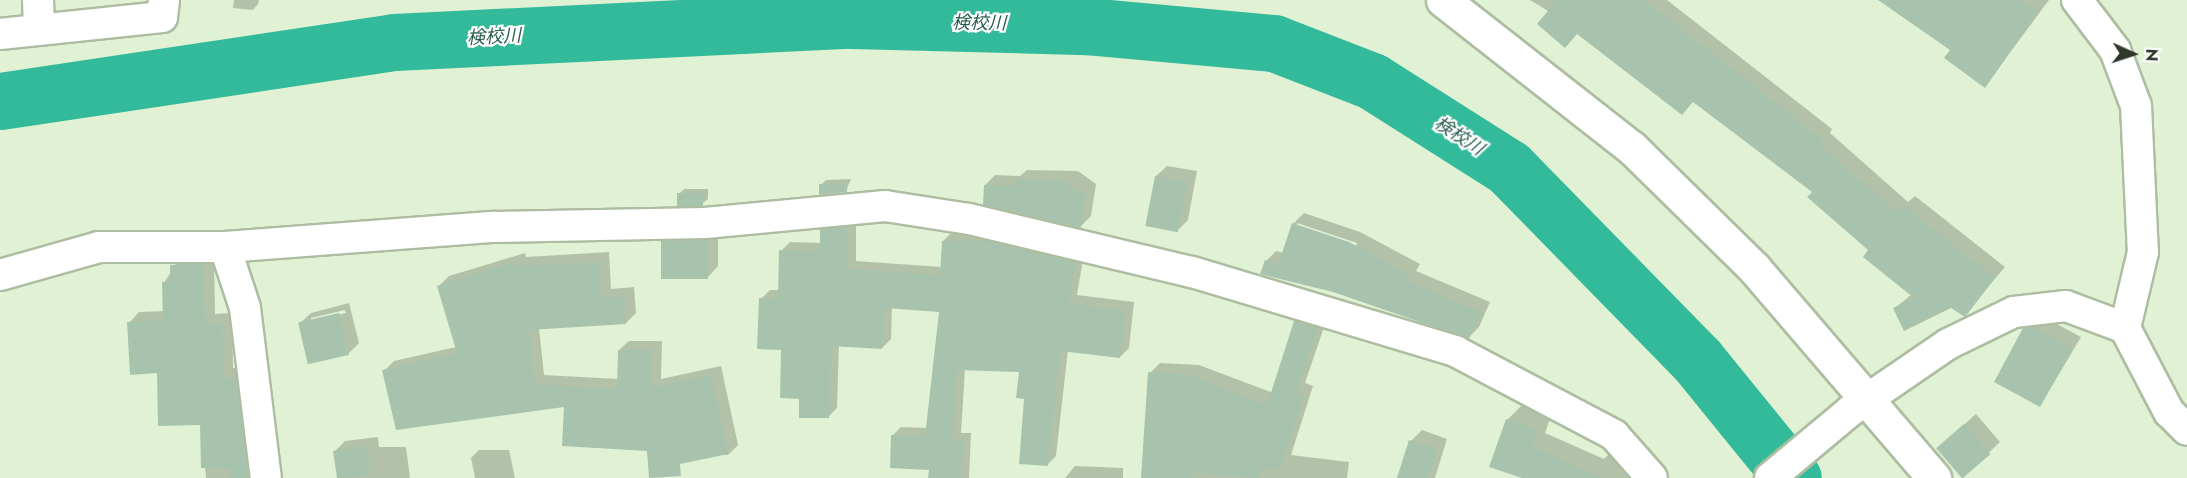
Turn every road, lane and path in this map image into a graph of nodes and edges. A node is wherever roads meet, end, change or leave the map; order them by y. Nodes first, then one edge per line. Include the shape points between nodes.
1 (164, 0) edge
2 (1443, 0) edge
3 (2077, 0) edge
4 (38, 14) edge
5 (0, 34) edge
6 (225, 247) junction
7 (0, 275) edge
8 (2125, 328) junction
9 (1860, 404) junction
10 (2187, 429) edge
11 (266, 478) edge
12 (1652, 478) edge
13 (1770, 478) edge
14 (1934, 478) edge

1 - 4 street via 162,17
2 - 9 street via 1632,148 1754,268
3 - 8 street via 2115,50 2136,106 2143,252
4 - 5 street
6 - 7 street via 99,247
6 - 11 street via 245,308
6 - 12 street via 494,227 705,223 885,206 969,219 1192,272 1455,351 1614,435
8 - 9 street via 2067,306 2013,312 1948,344
8 - 10 street via 2169,412
9 - 13 street
9 - 14 street

